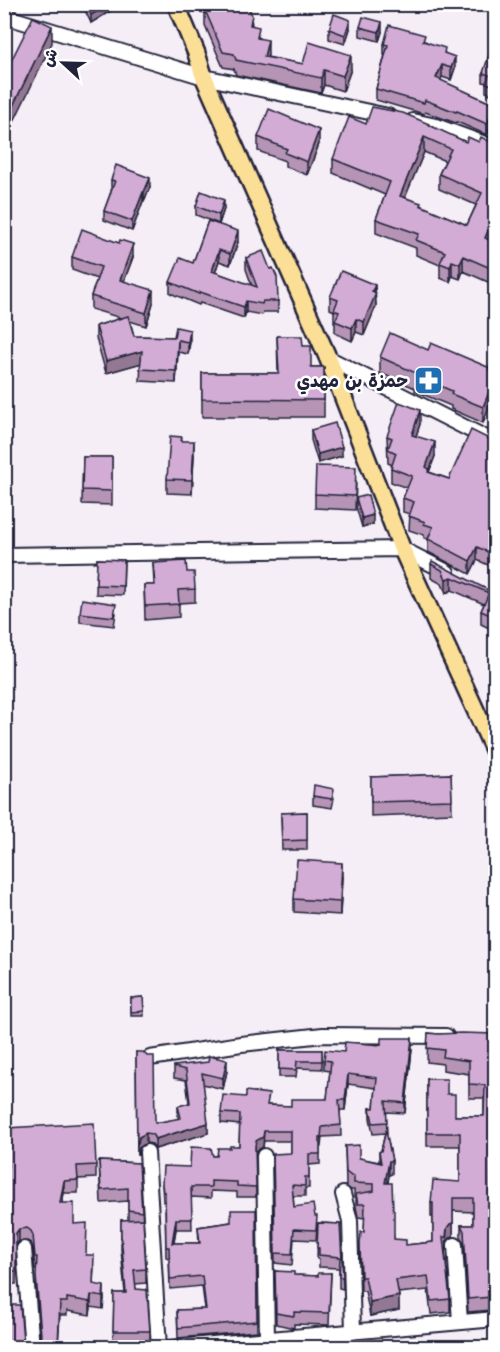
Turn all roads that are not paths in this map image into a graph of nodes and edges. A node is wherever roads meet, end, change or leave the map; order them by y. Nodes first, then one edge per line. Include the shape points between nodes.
1 (176, 4) edge
2 (4, 16) edge
3 (204, 77) junction
4 (495, 148) edge
5 (328, 358) junction
6 (495, 443) edge
7 (402, 549) junction
8 (4, 555) edge
9 (454, 576) edge
10 (495, 755) edge
11 (461, 1036) edge
12 (150, 1058) edge
13 (147, 1152) dead end
14 (264, 1156) dead end
15 (343, 1194) dead end
16 (455, 1245) dead end
17 (24, 1249) dead end
18 (495, 1319) edge
19 (460, 1322) junction
20 (353, 1332) junction
21 (267, 1339) junction
22 (32, 1347) edge
23 (159, 1347) edge
24 (168, 1347) edge

1 - 3 main road
2 - 3 street
3 - 4 street via 436,126
3 - 5 main road
5 - 6 street
5 - 7 main road
7 - 8 street
7 - 9 street
7 - 10 main road
11 - 12 street via 323,1035
13 - 23 street
14 - 21 street
15 - 20 street via 350,1221
16 - 19 street
17 - 22 street
18 - 19 street
19 - 20 street
20 - 21 street
21 - 24 street

